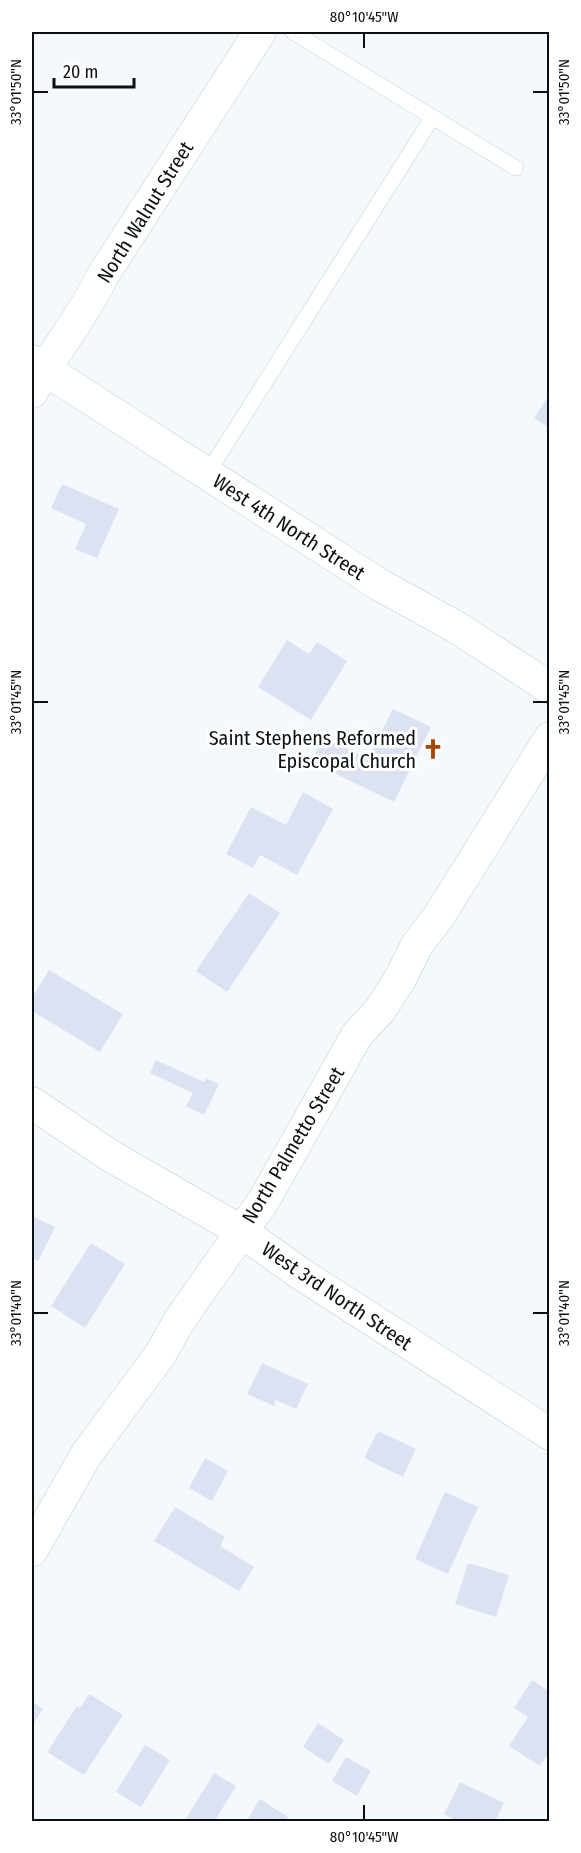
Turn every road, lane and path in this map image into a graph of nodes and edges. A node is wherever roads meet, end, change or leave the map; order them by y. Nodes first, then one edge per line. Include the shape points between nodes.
1 (260, 32) edge
2 (293, 32) edge
3 (432, 118) junction
4 (516, 168) dead end
5 (36, 374) edge
6 (207, 474) junction
7 (549, 688) edge
8 (549, 738) edge
9 (32, 1103) edge
10 (242, 1231) junction
11 (549, 1434) edge
12 (32, 1550) edge

1 - 5 street, North Walnut Street via 92,298
2 - 3 lane
3 - 4 lane
3 - 6 lane
5 - 6 street, West 4th North Street
6 - 7 street, West 4th North Street
8 - 10 street, North Palmetto Street via 380,1010 357,1035 264,1200
9 - 10 street, West 3rd North Street via 109,1155
10 - 11 street, West 3rd North Street via 298,1272
10 - 12 street, North Palmetto Street via 160,1355 86,1455

